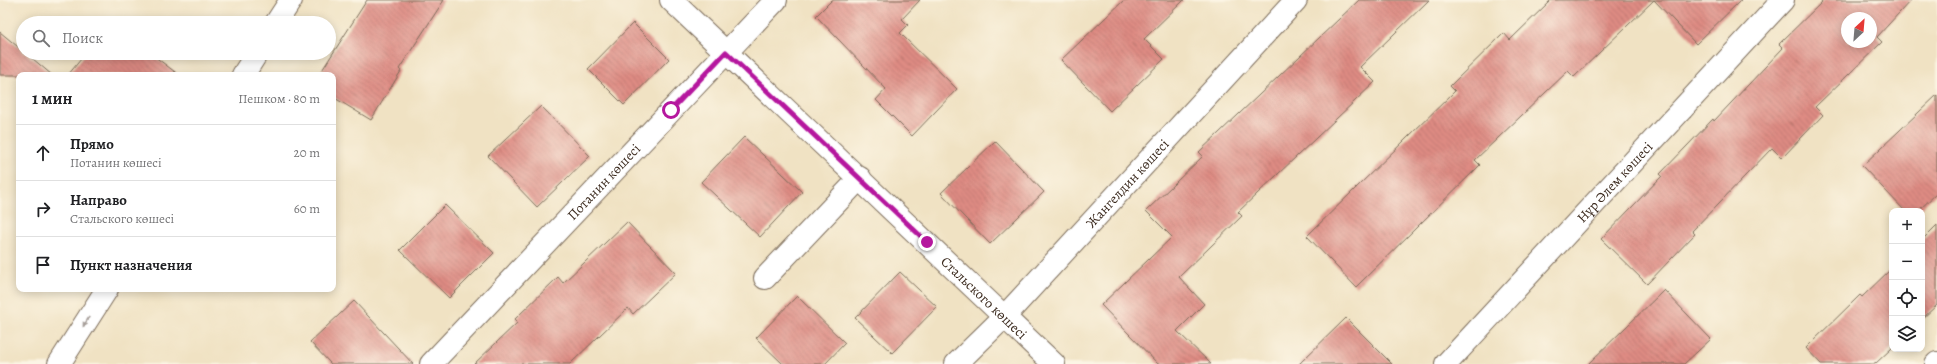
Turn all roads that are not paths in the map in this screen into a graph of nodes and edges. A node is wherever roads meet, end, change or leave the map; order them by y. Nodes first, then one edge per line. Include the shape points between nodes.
1 (291, 0) edge
2 (671, 0) edge
3 (776, 0) edge
4 (1296, 0) edge
5 (1783, 0) edge
6 (281, 16) edge
7 (726, 52) junction
8 (253, 60) edge
9 (245, 72) edge
10 (860, 178) junction
11 (766, 278) dead end
12 (105, 292) edge
13 (1005, 316) junction
14 (59, 364) edge
15 (431, 364) edge
16 (956, 364) edge
17 (1054, 364) edge
18 (1446, 364) edge

1 - 6 street
2 - 7 street, Стальского көшесі
3 - 7 street, Потанин көшесі
4 - 13 street, Жангелдин көшесі
5 - 18 street, Нұр Әлем көшесі
7 - 10 street, Стальского көшесі
7 - 15 street, Потанин көшесі
8 - 9 street
10 - 11 street
10 - 13 street, Стальского көшесі
12 -> 14 street
13 - 16 street, Жангелдин көшесі
13 - 17 street, Стальского көшесі

